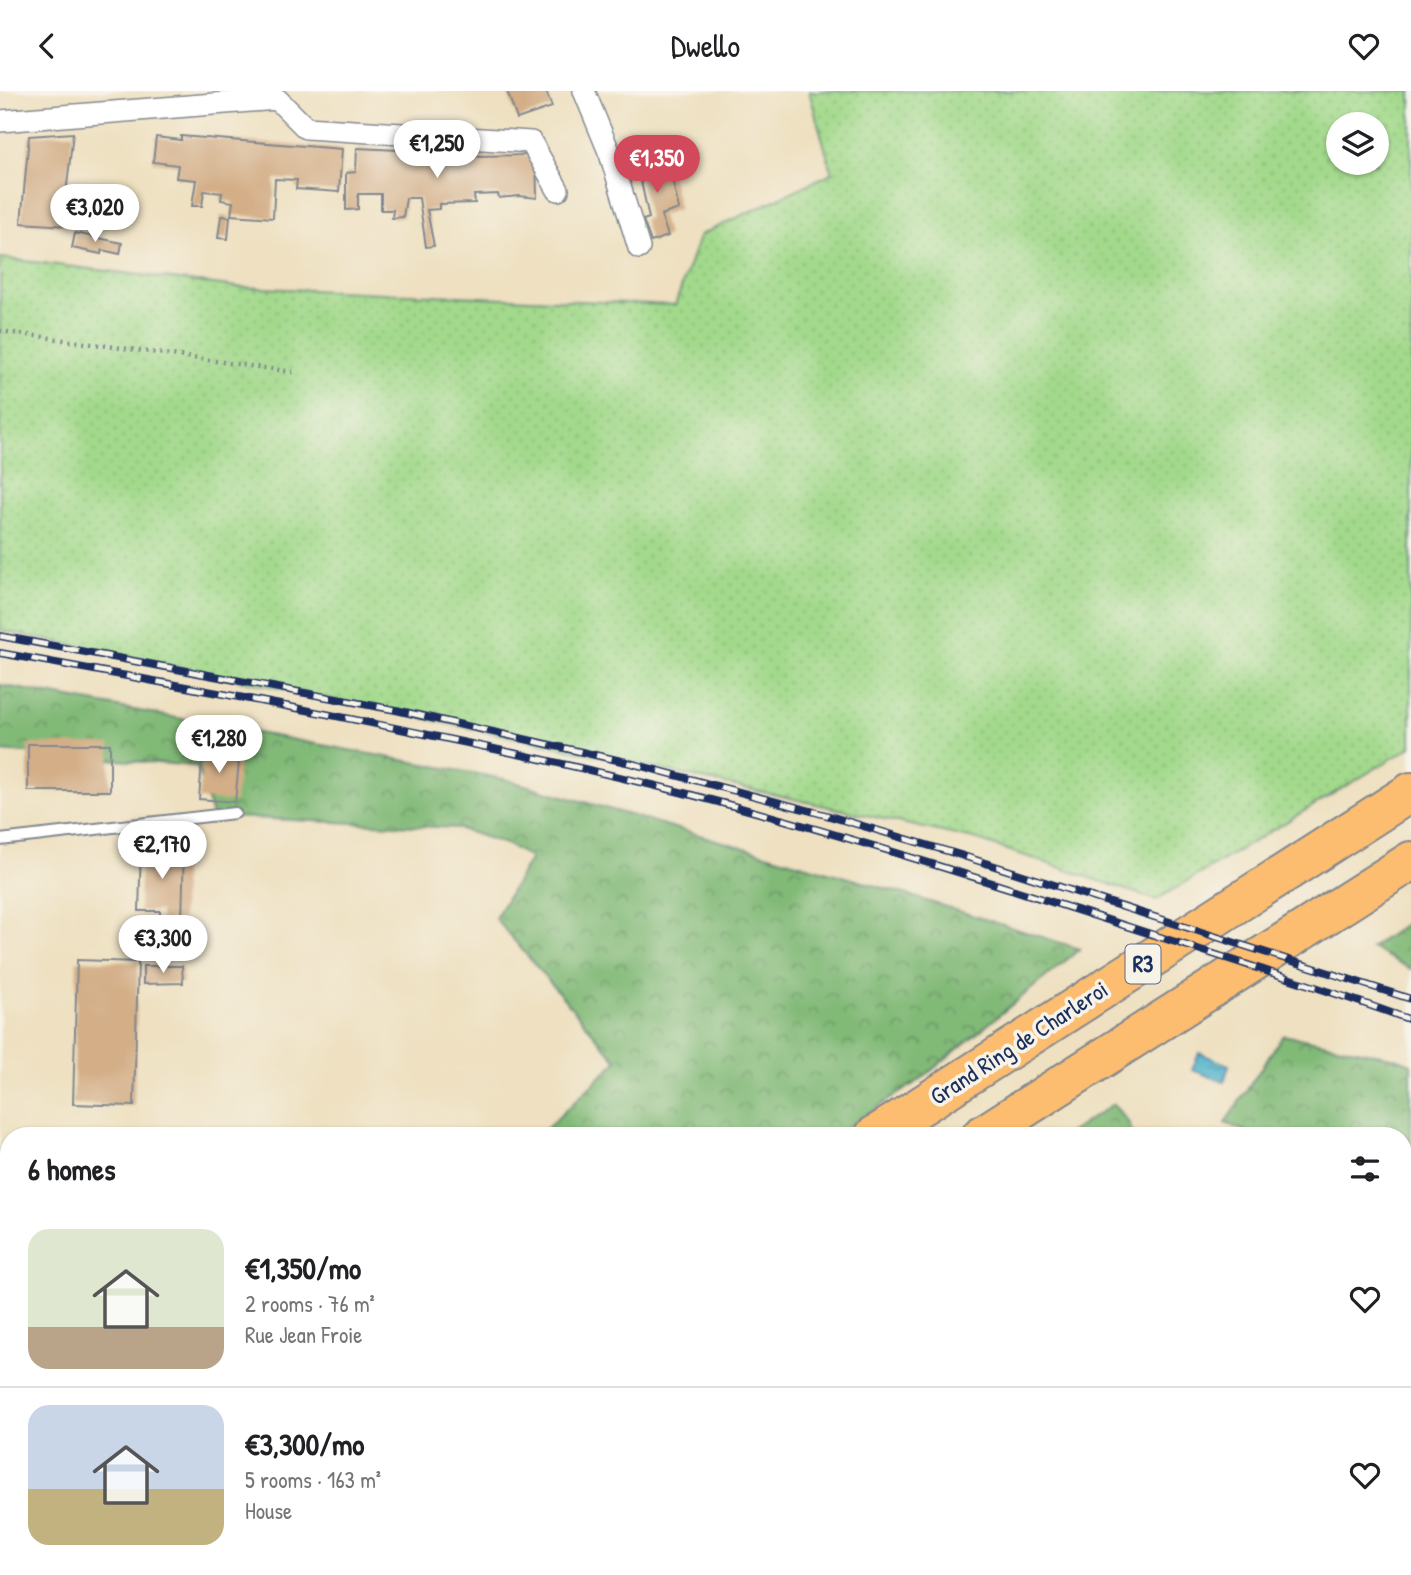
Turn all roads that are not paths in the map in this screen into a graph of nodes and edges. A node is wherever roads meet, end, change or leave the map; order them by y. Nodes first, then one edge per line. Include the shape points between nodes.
1 (584, 91) edge
2 (276, 95) edge
3 (0, 121) edge
4 (558, 190) dead end
5 (639, 249) dead end
6 (1411, 792) edge
7 (236, 813) dead end
8 (0, 840) edge
9 (1411, 861) edge
10 (888, 1127) edge
11 (995, 1127) edge

1 - 5 street via 610,154
2 - 3 street
2 - 4 street via 306,128 531,142
6 - 10 highway, Grand Ring de Charleroi / R3
7 - 8 lane
9 - 11 highway, R3

